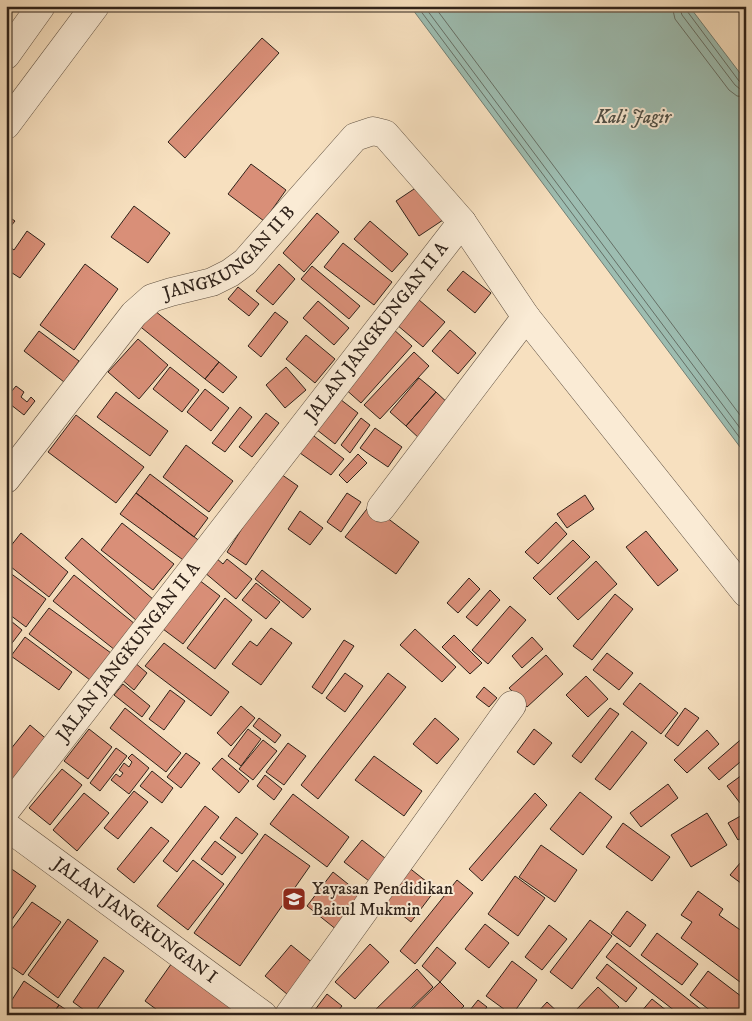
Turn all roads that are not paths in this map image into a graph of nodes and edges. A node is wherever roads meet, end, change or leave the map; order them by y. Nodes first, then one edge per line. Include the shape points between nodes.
1 (41, 6) edge
2 (95, 6) edge
3 (6, 55) edge
4 (6, 125) edge
5 (462, 222) junction
6 (526, 317) junction
7 (6, 479) edge
8 (381, 508) dead end
9 (746, 593) edge
10 (512, 705) dead end
11 (6, 810) edge
12 (6, 826) edge
13 (263, 1015) edge
14 (289, 1015) edge

1 - 3 street
2 - 4 street
5 - 6 street, JALAN JANGKUNGAN II A
5 - 7 street, JANGKUNGAN II B via 385,134 373,131 355,137 245,262 212,282 152,298 134,314
5 - 11 street, JALAN JANGKUNGAN II A
6 - 8 street
6 - 9 street, JALAN JANGKUNGAN II A
10 - 14 street
12 - 13 street, JALAN JANGKUNGAN I

